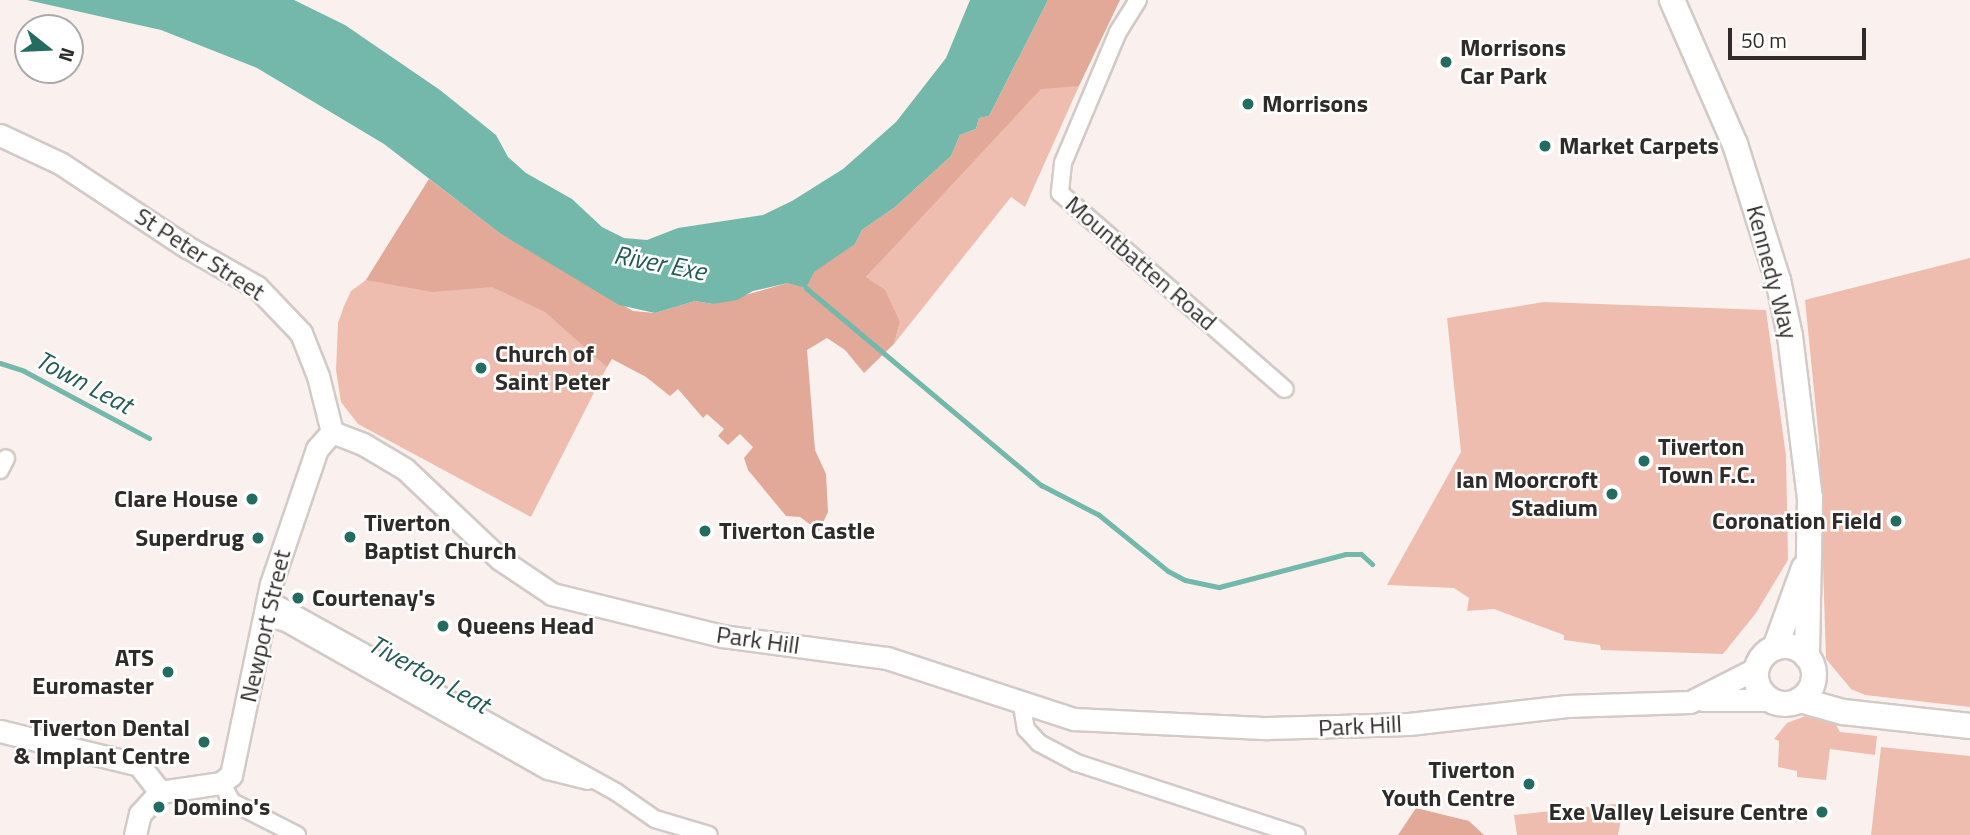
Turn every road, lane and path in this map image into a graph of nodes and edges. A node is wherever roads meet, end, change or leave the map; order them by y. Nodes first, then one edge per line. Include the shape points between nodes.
1 (1138, 0) edge
2 (1672, 0) edge
3 (0, 135) edge
4 (1285, 389) dead end
5 (332, 432) junction
6 (1808, 558) junction
7 (266, 608) junction
8 (1775, 648) junction
9 (1811, 666) junction
10 (1757, 668) junction
11 (1700, 700) junction
12 (1769, 700) junction
13 (1800, 700) junction
14 (1022, 705) junction
15 (1866, 713) junction
16 (1970, 726) edge
17 (0, 731) edge
18 (221, 783) junction
19 (160, 792) junction
20 (655, 819) junction
21 (135, 835) edge
22 (297, 835) edge
23 (650, 835) edge
24 (709, 835) edge
25 (1297, 835) edge

1 - 4 street, Mountbatten Road via 1118,32 1063,163 1060,193
2 - 6 main road, Kennedy Way via 1735,144 1778,280 1807,457
3 - 5 street, St Peter Street via 60,163 257,287 301,333
5 - 7 street, Newport Street via 317,449
5 - 14 street, Park Hill via 405,469 500,559 538,587 571,600 756,642 887,658 933,669
6 - 8 main road, Kennedy Way
6 - 9 main road, Kennedy Way
7 - 18 street, Newport Street via 234,768
7 - 20 street via 548,771 594,782
8 - 9 main road via 1793,647
8 - 10 main road
9 - 13 main road via 1809,691
9 - 15 main road
10 - 11 street, Park Hill
10 - 12 main road via 1757,685
11 - 12 street, Park Hill
11 - 14 street, Park Hill via 1567,706 1324,729 1074,719
12 - 13 main road via 1786,705
13 - 15 main road
14 - 25 street via 1026,729 1039,743 1077,763
15 - 16 main road
17 - 19 street via 139,765
18 - 19 street
18 - 22 street via 232,802
19 - 21 street via 140,814
20 - 23 street
20 - 24 street

